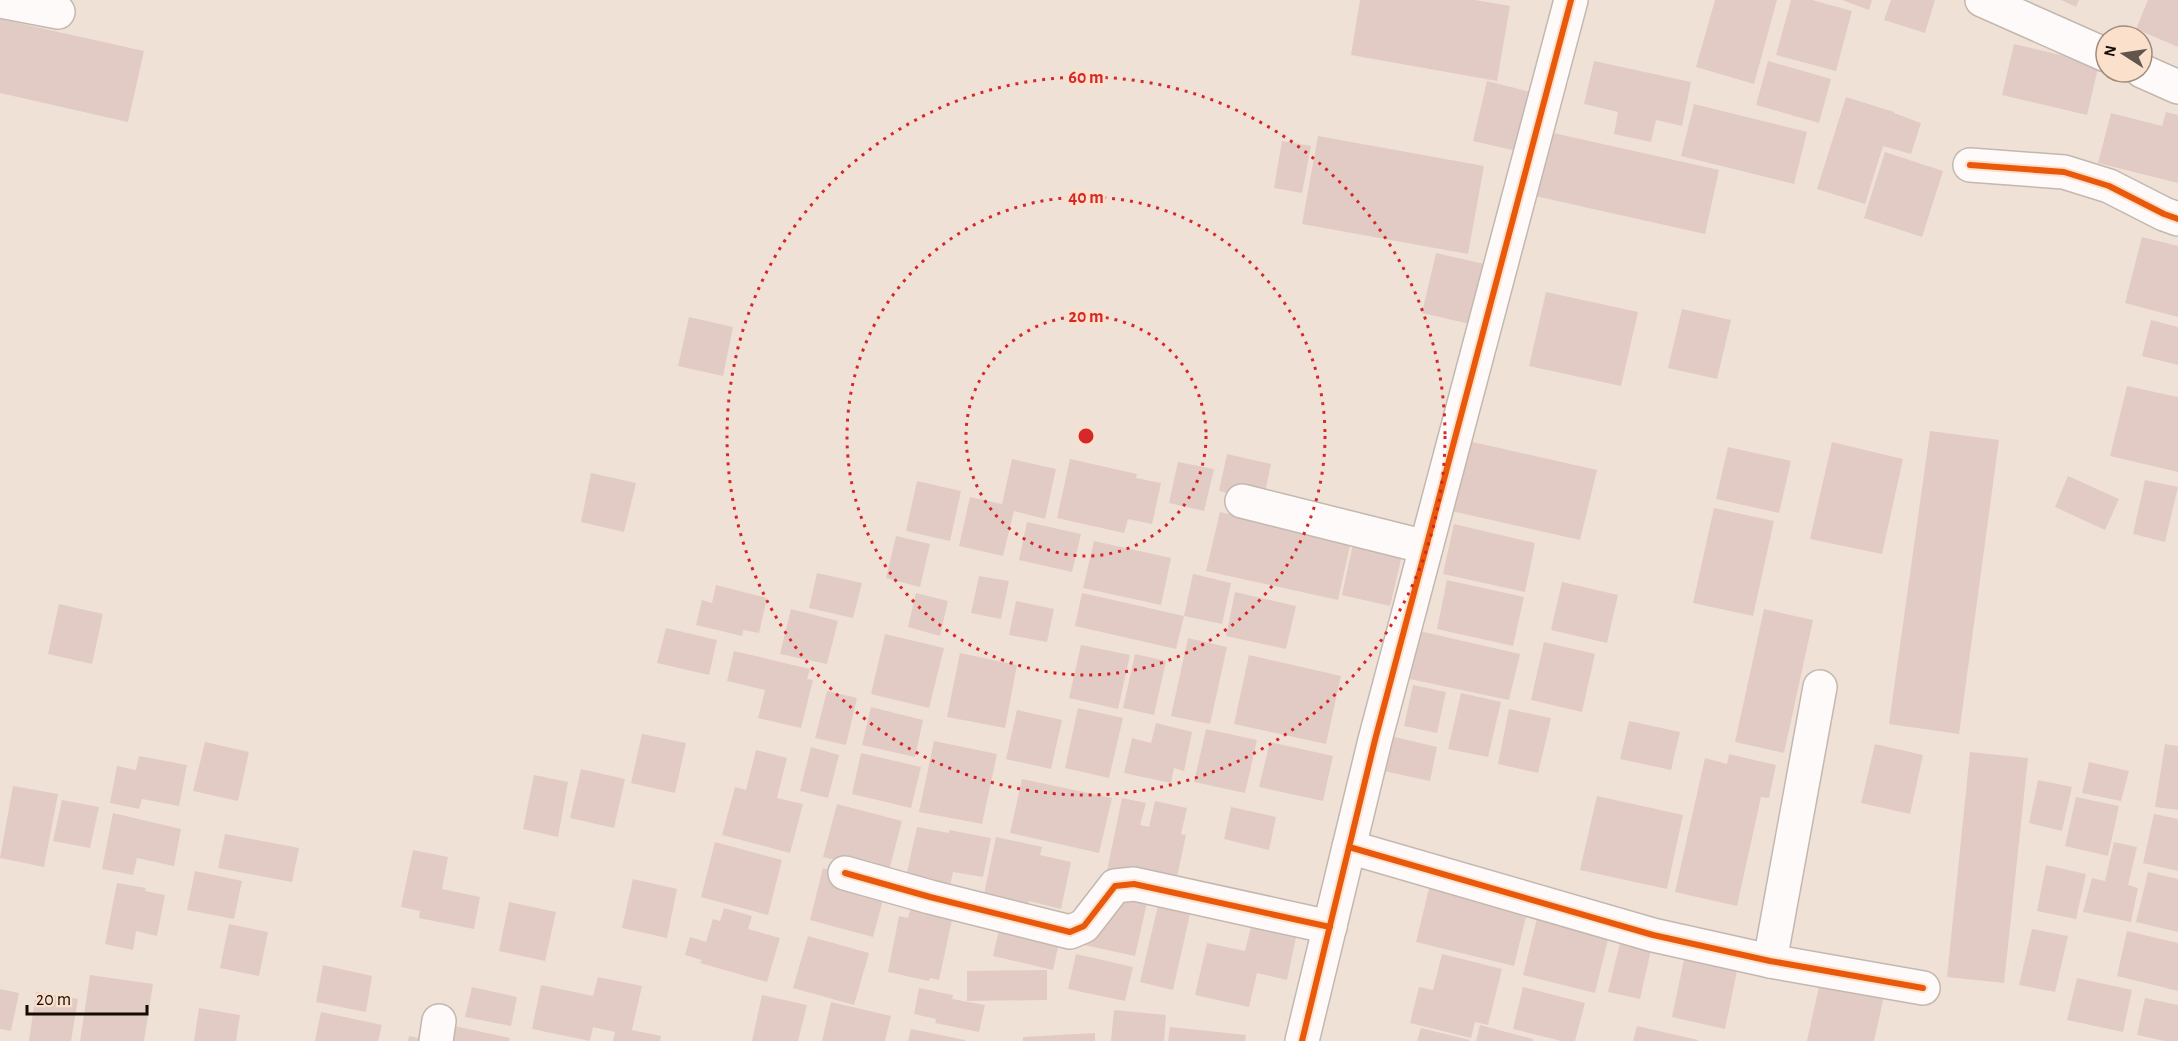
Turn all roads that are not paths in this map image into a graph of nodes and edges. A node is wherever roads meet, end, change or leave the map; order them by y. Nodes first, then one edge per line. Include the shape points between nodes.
1 (1571, 0) edge
2 (1982, 0) edge
3 (0, 1) edge
4 (58, 12) dead end
5 (2094, 50) edge
6 (2154, 76) edge
7 (2178, 87) edge
8 (1970, 165) dead end
9 (2178, 219) edge
10 (1242, 501) dead end
11 (1426, 547) junction
12 (1820, 687) dead end
13 (1349, 847) junction
14 (845, 873) dead end
15 (1330, 927) junction
16 (1770, 961) junction
17 (1923, 988) dead end
18 (1302, 1041) edge

1 - 11 street
2 - 5 street
3 - 4 street
6 - 7 street
8 - 9 street via 2064,172 2109,186
10 - 11 street
11 - 13 street
12 - 16 street
13 - 15 street
13 - 16 street via 1653,935
14 - 15 street via 1070,932 1084,926 1115,886 1134,884
15 - 18 street
16 - 17 street

